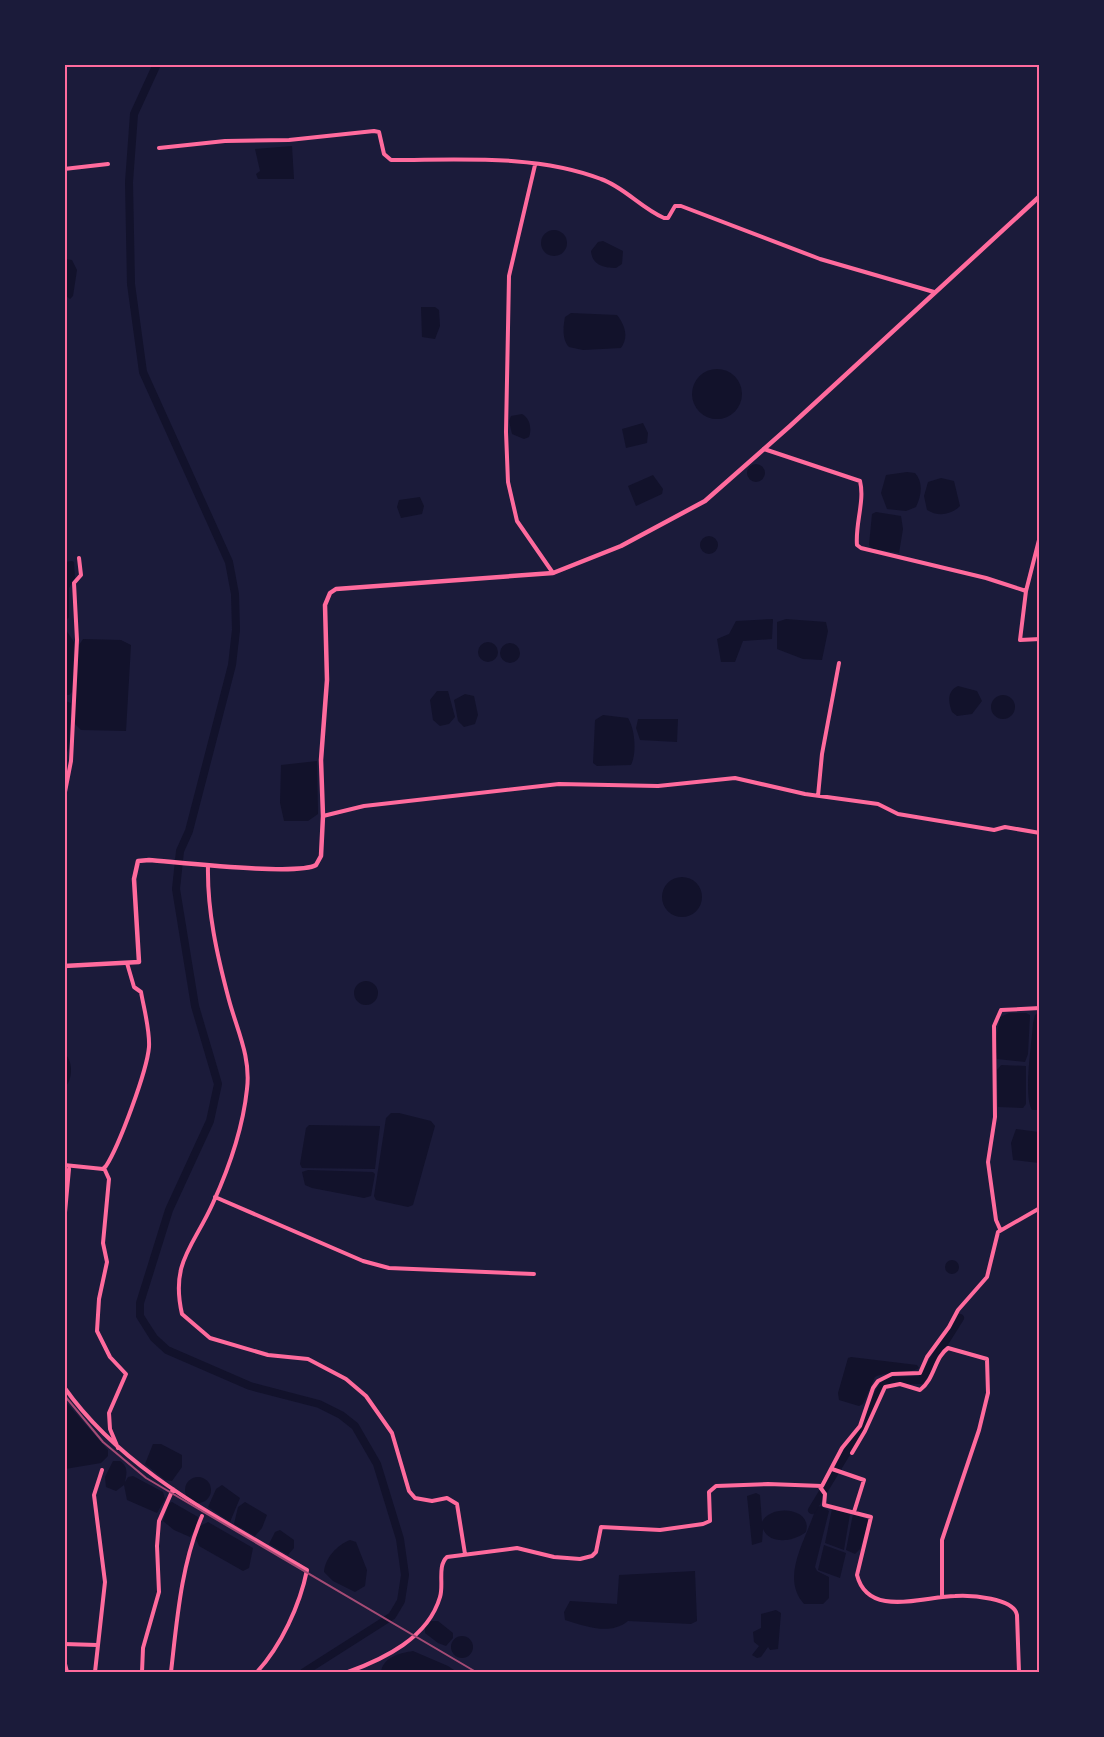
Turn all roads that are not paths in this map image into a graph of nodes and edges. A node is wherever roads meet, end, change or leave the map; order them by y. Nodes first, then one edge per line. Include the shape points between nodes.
1 (159, 148) dead end
2 (108, 164) dead end
3 (535, 165) junction
4 (64, 169) edge
5 (1040, 196) edge
6 (934, 292) junction
7 (764, 449) junction
8 (1040, 536) edge
9 (79, 558) dead end
10 (553, 573) junction
11 (1026, 591) junction
12 (1040, 639) edge
13 (839, 663) dead end
14 (818, 796) junction
15 (64, 797) edge
16 (323, 816) junction
17 (1040, 833) edge
18 (205, 864) junction
19 (127, 963) junction
20 (64, 966) edge
21 (1040, 1008) edge
22 (64, 1165) edge
23 (104, 1168) junction
24 (69, 1169) dead end
25 (215, 1197) junction
26 (1040, 1208) edge
27 (64, 1223) edge
28 (1000, 1229) junction
29 (534, 1274) dead end
30 (64, 1387) edge
31 (118, 1448) junction
32 (852, 1453) dead end
33 (832, 1469) junction
34 (102, 1470) dead end
35 (820, 1487) junction
36 (173, 1489) junction
37 (854, 1512) junction
38 (202, 1516) dead end
39 (465, 1554) junction
40 (942, 1597) junction
41 (64, 1644) edge
42 (97, 1645) junction
43 (64, 1660) edge
44 (67, 1672) edge
45 (95, 1672) edge
46 (142, 1672) edge
47 (171, 1672) edge
48 (256, 1672) edge
49 (349, 1672) edge
50 (1019, 1672) edge

1 - 3 street via 374,131 379,132 384,154 391,160
2 - 4 street
3 - 6 street via 601,179 664,218 675,206 681,206 820,259
3 - 10 street via 509,276 508,482 517,521
5 - 6 street
6 - 7 street
7 - 10 street via 705,501 621,546
7 - 11 street via 860,482 857,532 861,548
8 - 11 street
9 - 15 street via 81,575 74,587 77,640 72,761
10 - 16 street via 336,589 330,593 326,605 327,680 321,760
11 - 12 street via 1020,640
13 - 14 street
14 - 16 street via 735,778 658,786 559,784 364,806
14 - 17 street via 878,804 898,814 994,830 1005,827
16 - 18 street via 321,856 312,868
18 - 19 street via 138,861 134,879 139,961
18 - 25 street via 216,950 249,1070 238,1133
19 - 20 street
19 - 23 street via 134,987 141,992 149,1048 116,1148
21 - 28 street via 1000,1010 994,1026 995,1117 988,1162
22 - 23 street
23 - 31 street via 109,1179 103,1243 107,1262 97,1331 110,1357 126,1374 109,1413 110,1429
24 - 27 street
25 - 29 street via 363,1261 389,1268
25 - 39 street via 179,1272 182,1314 210,1338 268,1355 308,1359 346,1378 366,1396 392,1433 409,1491 415,1498 447,1498 457,1504
26 - 28 street
28 - 33 street via 987,1277 958,1310 920,1373 892,1374 878,1381 860,1426 842,1448
30 - 31 street
31 - 36 street
32 - 40 street via 885,1387 900,1384 920,1390 948,1348 987,1359 988,1393 979,1430 942,1540
33 - 35 street
33 - 37 street via 864,1480
34 - 42 street via 94,1495 105,1582
35 - 37 street via 825,1494 824,1505
35 - 39 street via 716,1486 709,1492 710,1521 660,1530 601,1527 596,1552 586,1558 554,1557 517,1548
36 - 46 street via 159,1521 159,1592 143,1648
36 - 48 street via 307,1570 299,1598 275,1649
37 - 40 street via 871,1517 857,1575 866,1592 879,1600 892,1601
38 - 47 street via 191,1542
39 - 49 street via 444,1560 440,1596 414,1636 393,1652
40 - 50 street via 956,1595 1007,1602 1016,1610
41 - 42 street
42 - 45 street
43 - 44 street

